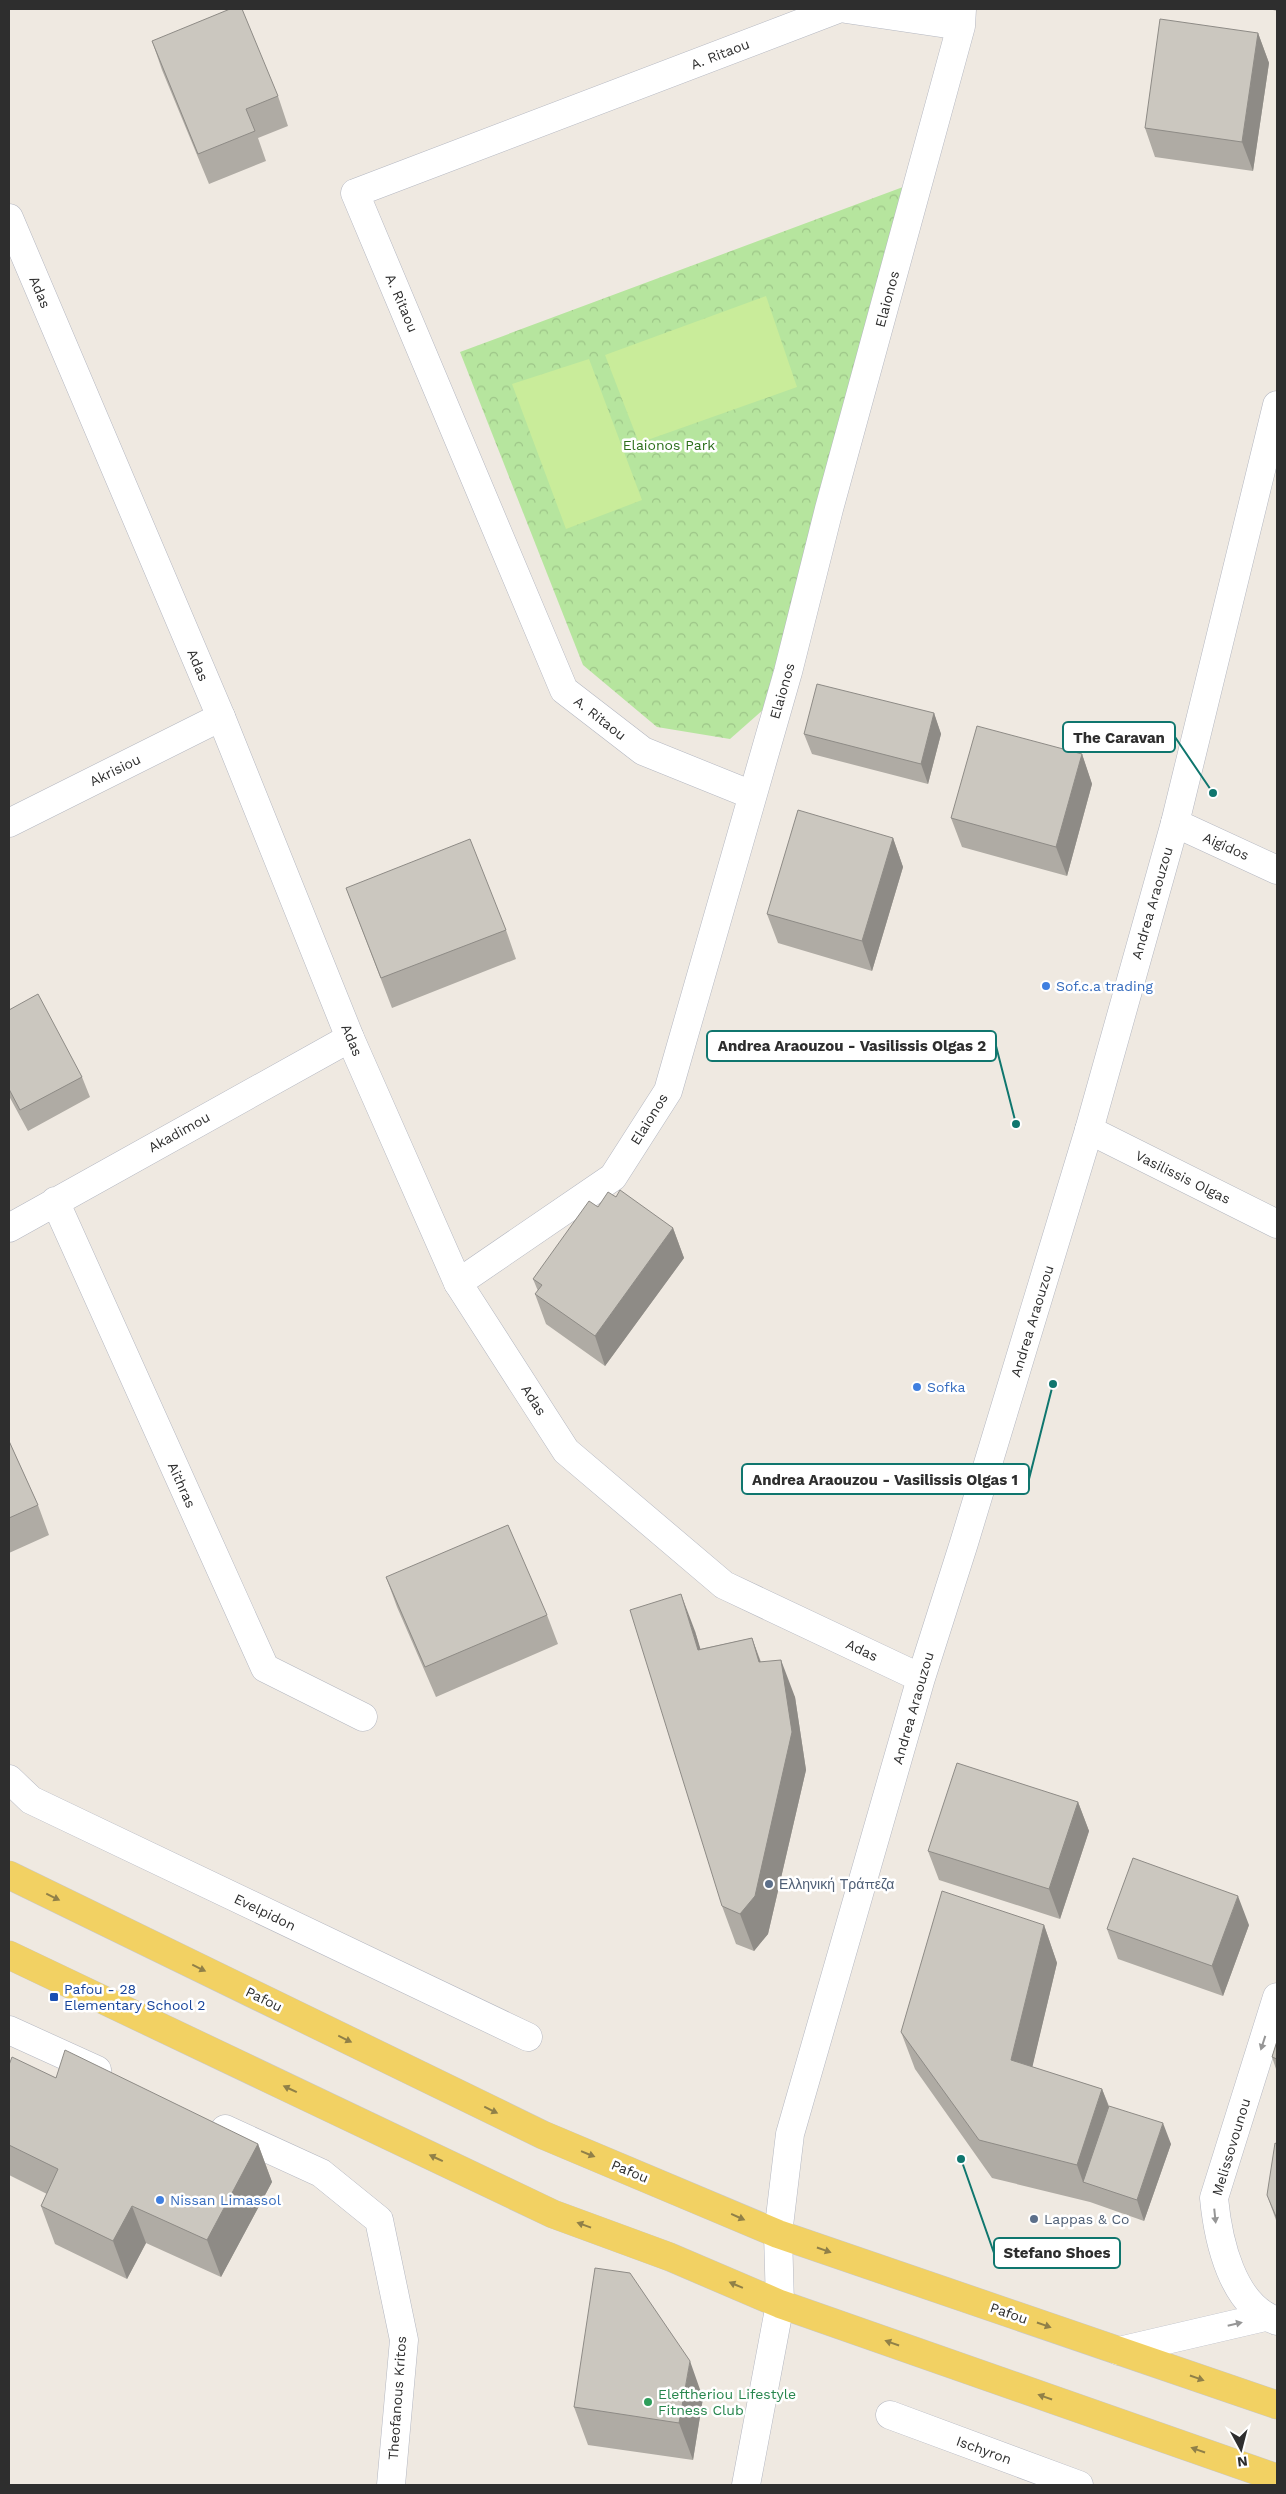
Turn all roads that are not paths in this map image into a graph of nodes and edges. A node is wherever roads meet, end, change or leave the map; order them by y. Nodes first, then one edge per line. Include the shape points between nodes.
1 (838, 9) edge
2 (846, 9) edge
3 (962, 17) edge
4 (9, 218) edge
5 (1277, 405) edge
6 (221, 718) junction
7 (752, 795) junction
8 (9, 823) edge
9 (1175, 823) junction
10 (1277, 870) edge
11 (350, 1038) junction
12 (1089, 1130) junction
13 (55, 1201) junction
14 (1277, 1224) edge
15 (9, 1228) edge
16 (458, 1283) junction
17 (921, 1678) junction
18 (363, 1717) dead end
19 (9, 1779) edge
20 (9, 1875) edge
21 (9, 1955) edge
22 (1277, 1997) edge
23 (10, 2035) edge
24 (528, 2037) dead end
25 (122, 2082) edge
26 (204, 2119) edge
27 (778, 2234) junction
28 (780, 2304) junction
29 (1271, 2319) edge
30 (1119, 2351) junction
31 (1277, 2405) edge
32 (890, 2415) dead end
33 (1277, 2478) edge
34 (391, 2485) edge
35 (746, 2485) edge
36 (1079, 2485) edge

1 - 7 street, A. Ritaou via 355,193 564,690 643,751
2 - 3 street
3 - 7 street, Elaionos via 788,672
4 - 6 street, Adas
5 - 9 street, Andrea Araouzou
6 - 8 street, Akrisiou
6 - 11 street, Adas
7 - 16 street, Elaionos via 668,1091 613,1177
9 - 10 street, Aigidos
9 - 12 street, Andrea Araouzou
11 - 13 street, Akadimou
11 - 16 street, Adas
12 - 14 street, Vasilissis Olgas
12 - 17 street, Andrea Araouzou
13 - 15 street, Akadimou
13 - 18 street, Aithras via 265,1668
16 - 17 street, Adas via 566,1452 724,1585
17 - 27 street, Andrea Araouzou via 790,2134
19 - 24 street, Evelpidon via 30,1800
20 -> 27 main road, Pafou via 543,2135
28 -> 21 main road via 670,2257 554,2214
22 -> 29 street, Melissovounou via 1214,2198 1217,2230 1228,2266 1242,2291
23 - 25 street
26 - 34 street, Theofanous Kritos via 321,2173 379,2220 404,2340
27 - 28 street, Andrea Araouzou
27 -> 30 main road, Pafou
33 -> 28 main road
28 - 35 street, Andrea Araouzou
30 -> 29 street, Melissovounou
30 -> 31 main road, Pafou
32 - 36 street, Ischyron

